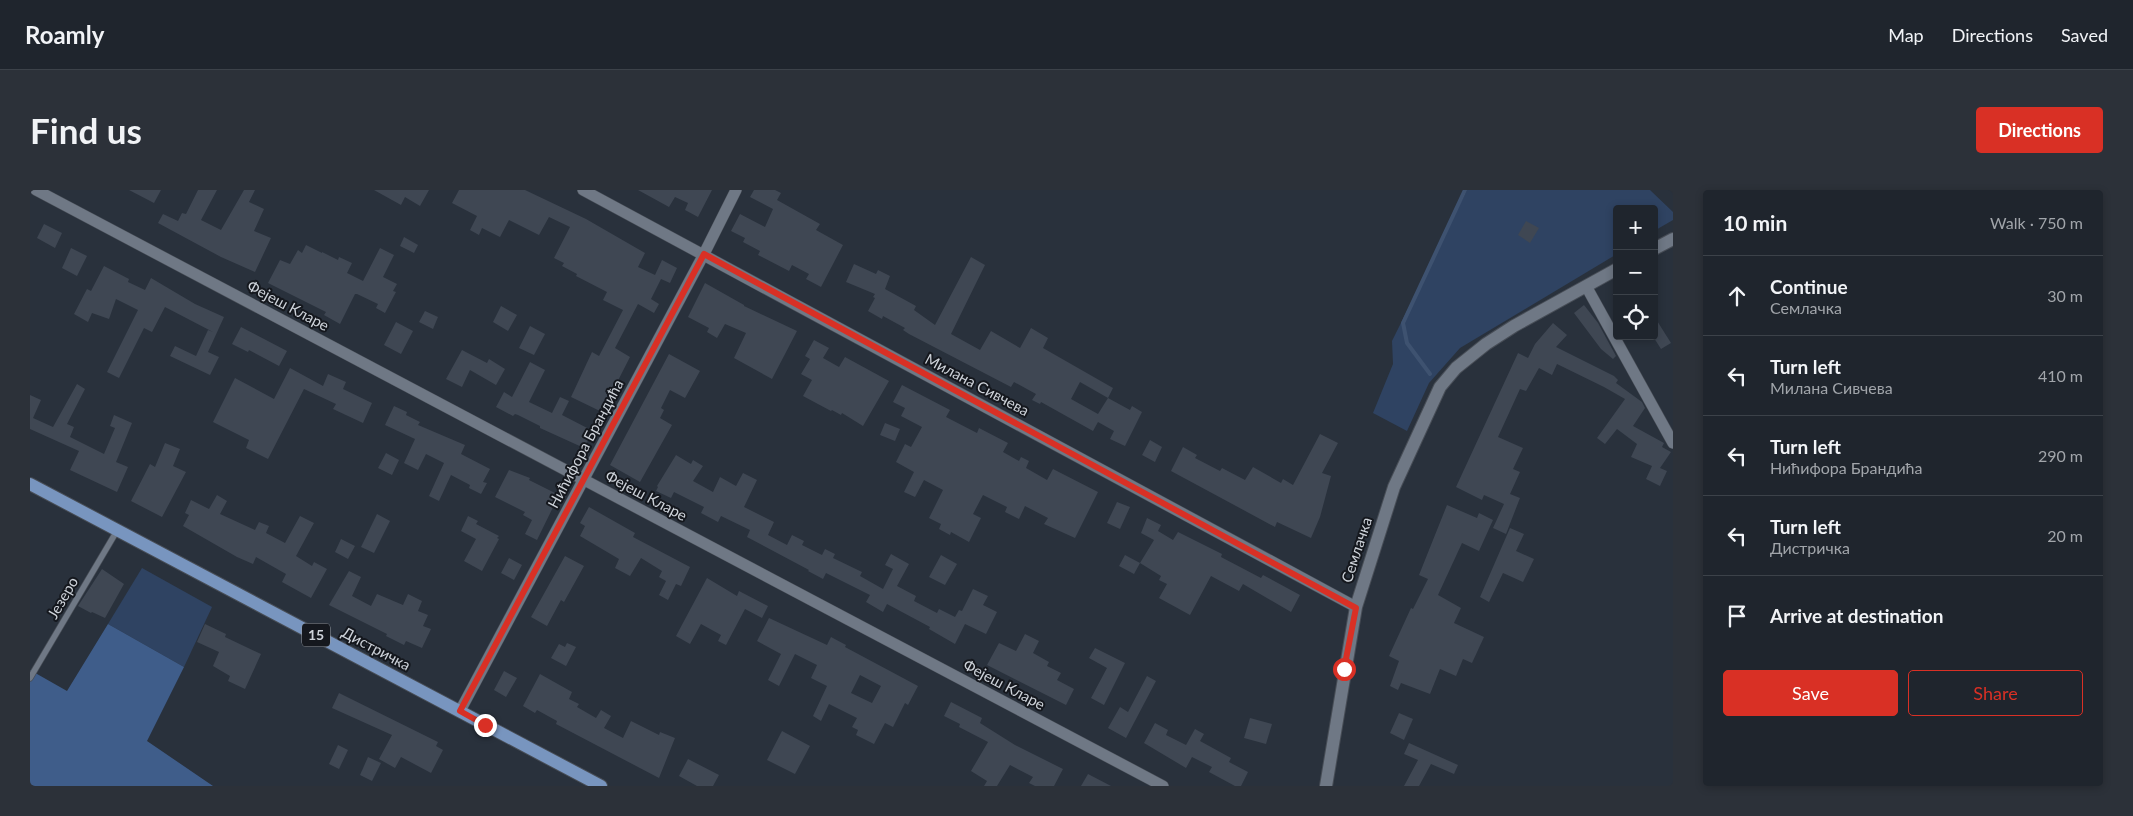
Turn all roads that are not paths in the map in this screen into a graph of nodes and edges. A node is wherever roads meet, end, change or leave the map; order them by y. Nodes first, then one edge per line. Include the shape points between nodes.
1 (36, 190) edge
2 (584, 190) edge
3 (736, 190) edge
4 (1673, 240) edge
5 (1658, 247) edge
6 (704, 254) junction
7 (1613, 271) edge
8 (1586, 286) junction
9 (1673, 443) edge
10 (584, 480) junction
11 (30, 484) edge
12 (118, 530) junction
13 (1356, 608) junction
14 (30, 678) edge
15 (460, 711) junction
16 (601, 786) edge
17 (1163, 786) edge
18 (1326, 786) edge

1 - 10 street, Фејеш Кларе
2 - 6 street, Милана Сивчева
3 - 6 street, Нићифора Брандића
4 - 5 main road
6 - 10 street, Нићифора Брандића
6 - 13 street, Милана Сивчева
7 - 8 main road, Семлачка
8 - 9 street
8 - 13 main road, Семлачка via 1486,344 1456,368 1440,387 1394,487
10 - 15 street, Нићифора Брандића
10 - 17 street, Фејеш Кларе
11 - 12 main road, Дистричка / 15
12 - 14 lane, Језеро
12 - 15 main road, Дистричка / 15
13 - 18 main road, Семлачка
15 - 16 main road, Дистричка / 15

